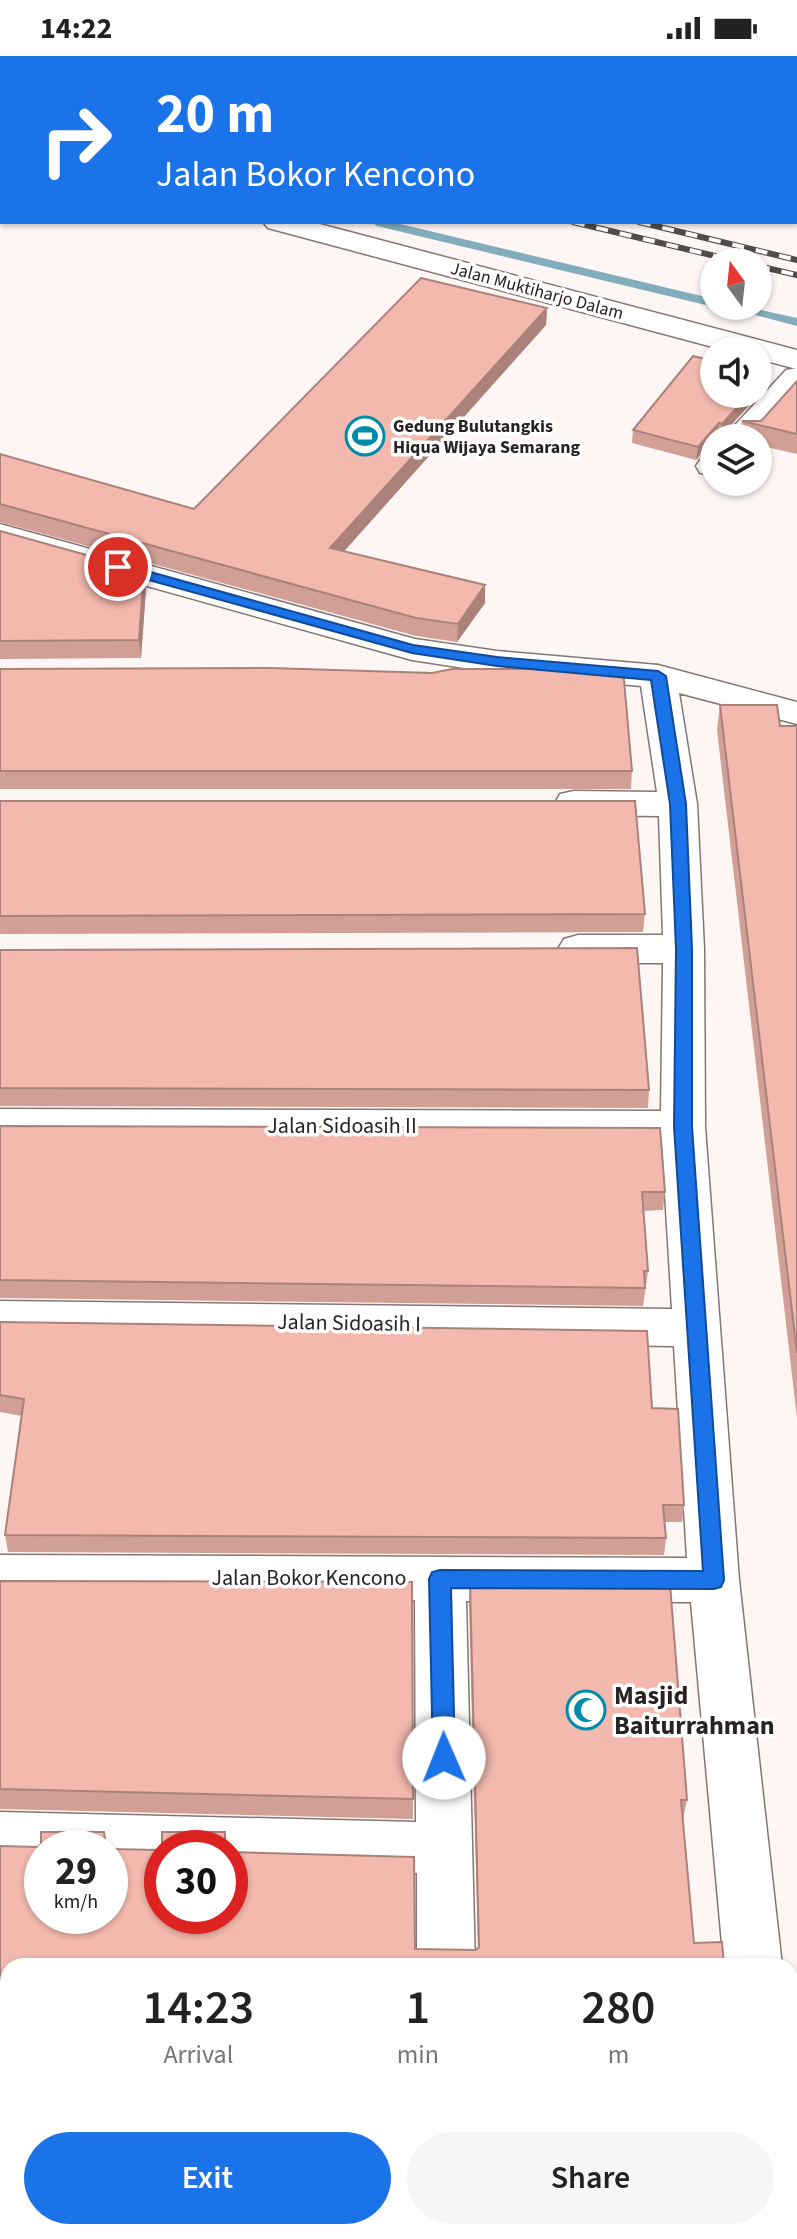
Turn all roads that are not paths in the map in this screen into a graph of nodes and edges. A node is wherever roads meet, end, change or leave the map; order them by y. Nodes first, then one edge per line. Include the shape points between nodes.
1 (286, 224) edge
2 (797, 360) edge
3 (797, 377) edge
4 (752, 424) edge
5 (0, 534) edge
6 (497, 662) junction
7 (385, 676) edge
8 (658, 676) junction
9 (797, 713) edge
10 (542, 803) edge
11 (678, 804) junction
12 (541, 949) edge
13 (684, 949) junction
14 (0, 1125) edge
15 (683, 1127) junction
16 (0, 1319) edge
17 (698, 1328) junction
18 (0, 1577) edge
19 (440, 1579) junction
20 (714, 1580) junction
21 (0, 1837) edge
22 (446, 1848) junction
23 (446, 1958) edge
24 (752, 1958) edge

1 - 2 street, Jalan Muktiharjo Dalam
3 - 4 street
5 - 6 street via 412,649
6 - 7 street via 432,677
6 - 8 street
8 - 9 street
8 - 11 street
10 - 11 street
11 - 13 street
12 - 13 street
13 - 15 street
14 - 15 street, Jalan Sidoasih II
15 - 17 street
16 - 17 street, Jalan Sidoasih I
17 - 20 street
18 - 19 street, Jalan Bokor Kencono
19 - 20 street, Jalan Bokor Kencono
19 - 22 street
20 - 24 street
21 - 22 street
22 - 23 street

